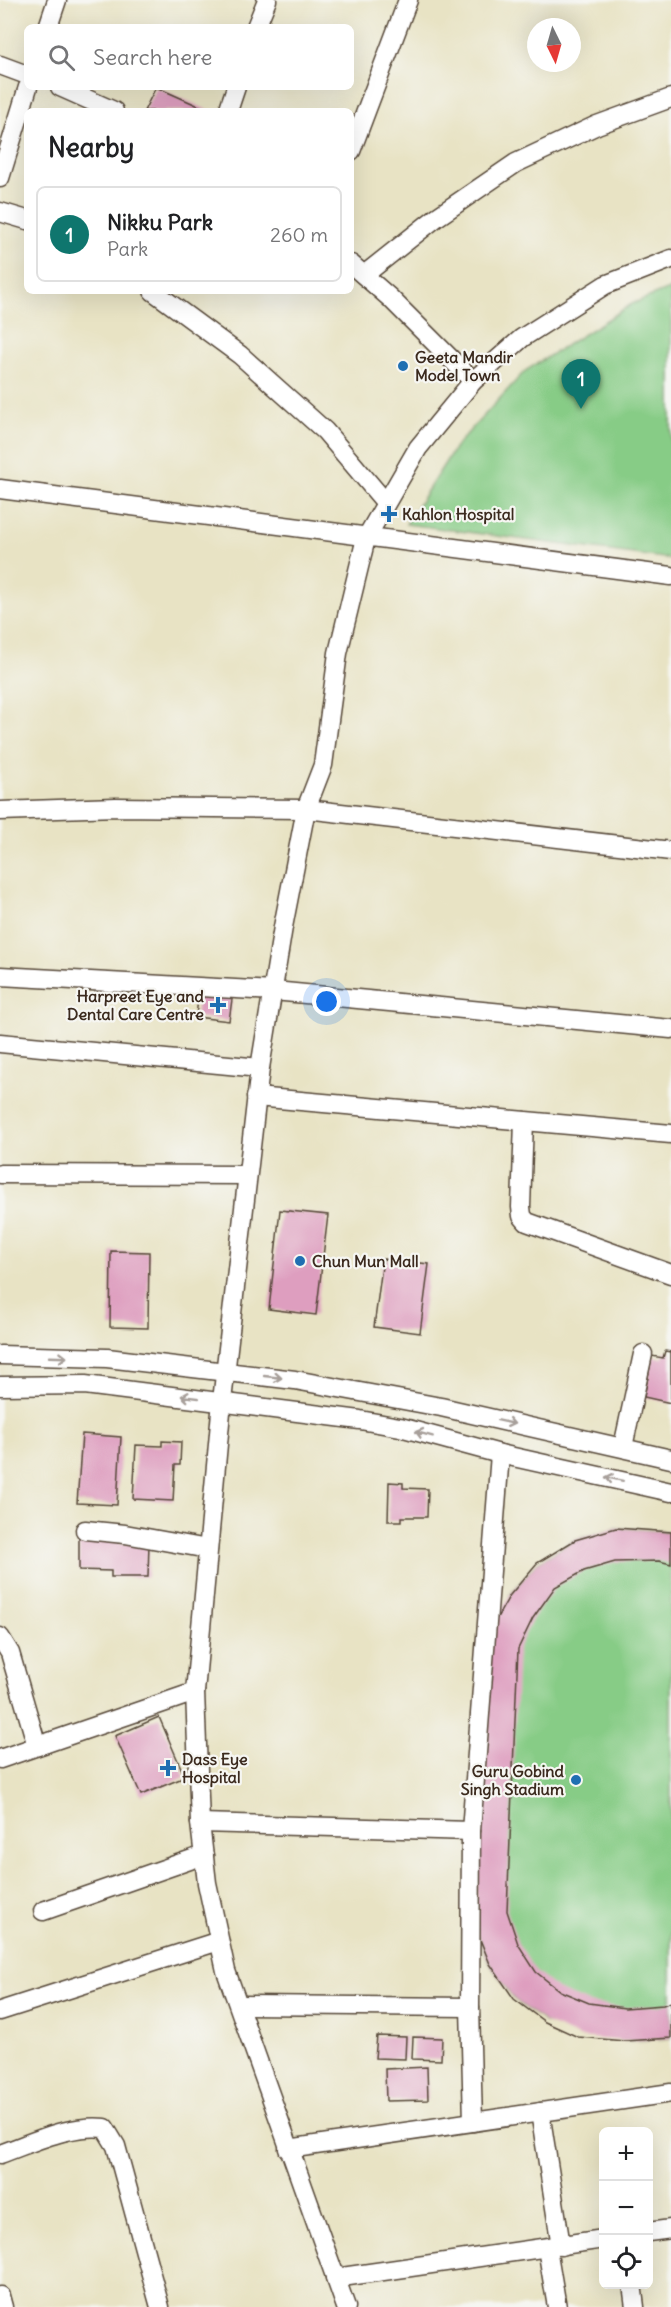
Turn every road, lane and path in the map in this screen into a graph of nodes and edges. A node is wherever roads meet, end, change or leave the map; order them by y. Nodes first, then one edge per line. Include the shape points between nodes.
1 (57, 0) edge
2 (267, 0) edge
3 (408, 0) edge
4 (49, 24) edge
5 (257, 24) edge
6 (0, 65) edge
7 (24, 74) edge
8 (27, 90) edge
9 (67, 90) edge
10 (235, 90) edge
11 (671, 98) edge
12 (107, 108) edge
13 (229, 108) edge
14 (354, 143) edge
15 (0, 178) edge
16 (0, 212) edge
17 (24, 219) edge
18 (671, 259) edge
19 (358, 269) edge
20 (157, 294) edge
21 (473, 381) junction
22 (0, 489) edge
23 (385, 502) junction
24 (366, 538) junction
25 (671, 576) edge
26 (306, 809) junction
27 (0, 811) edge
28 (671, 851) edge
29 (0, 976) edge
30 (274, 991) junction
31 (671, 1029) edge
32 (0, 1043) edge
33 (260, 1068) junction
34 (256, 1096) junction
35 (524, 1121) junction
36 (671, 1134) edge
37 (0, 1174) edge
38 (247, 1175) junction
39 (671, 1274) edge
40 (0, 1354) edge
41 (643, 1354) dead end
42 (225, 1372) junction
43 (0, 1386) edge
44 (222, 1401) junction
45 (623, 1448) junction
46 (500, 1454) junction
47 (671, 1459) edge
48 (671, 1492) edge
49 (85, 1530) dead end
50 (208, 1549) junction
51 (0, 1638) edge
52 (195, 1692) junction
53 (37, 1746) junction
54 (0, 1759) edge
55 (200, 1823) junction
56 (471, 1831) junction
57 (204, 1855) junction
58 (43, 1911) dead end
59 (219, 1941) junction
60 (240, 2005) junction
61 (470, 2007) junction
62 (0, 2012) edge
63 (671, 2093) edge
64 (540, 2112) junction
65 (473, 2122) junction
66 (288, 2149) junction
67 (0, 2154) edge
68 (671, 2229) edge
69 (653, 2231) edge
70 (599, 2240) edge
71 (554, 2247) junction
72 (335, 2278) junction
73 (633, 2289) edge
74 (0, 2296) edge
75 (3, 2307) edge
76 (160, 2307) edge
77 (346, 2307) edge
78 (557, 2307) edge
79 (635, 2307) edge

1 - 4 street
2 - 5 street
3 - 14 street
6 - 7 street
8 - 15 street
9 - 12 street
10 - 13 street
11 - 19 street via 597,125 516,163
16 - 17 street
18 - 21 street via 605,285 522,338
19 - 21 street
20 - 23 street via 240,355 325,431
21 - 23 street via 418,448
22 - 24 street
23 - 24 street
24 - 25 street
24 - 26 street via 338,653 323,765
26 - 27 street via 116,807
26 - 28 street
26 - 30 street
29 - 30 street
30 - 31 street
30 - 33 street
32 - 33 street
33 - 34 street
34 - 35 street
34 - 38 street
35 - 36 street
35 - 39 street via 521,1207 527,1222
37 - 38 street
38 - 42 street
40 -> 42 street via 107,1358
41 - 45 street
42 - 44 street
42 -> 45 street via 295,1380 408,1401
44 -> 43 street via 85,1385
46 -> 44 street via 399,1427
44 - 50 street
45 - 47 street
48 -> 46 street
46 - 56 street
49 - 50 street
50 - 52 street
51 - 53 street via 10,1653
52 - 53 street
52 - 55 street
53 - 54 street
55 - 56 street
55 - 57 street
56 - 61 street
57 - 58 street
57 - 59 street
59 - 60 street
59 - 62 street
60 - 61 street
60 - 66 street
61 - 65 street
63 - 64 street
64 - 65 street
64 - 71 street
65 - 66 street
66 - 72 street
67 - 76 street via 73,2128 105,2128 116,2146
68 - 69 street
70 - 71 street
71 - 72 street
71 - 78 street
72 - 77 street
73 - 79 street
74 - 75 street

